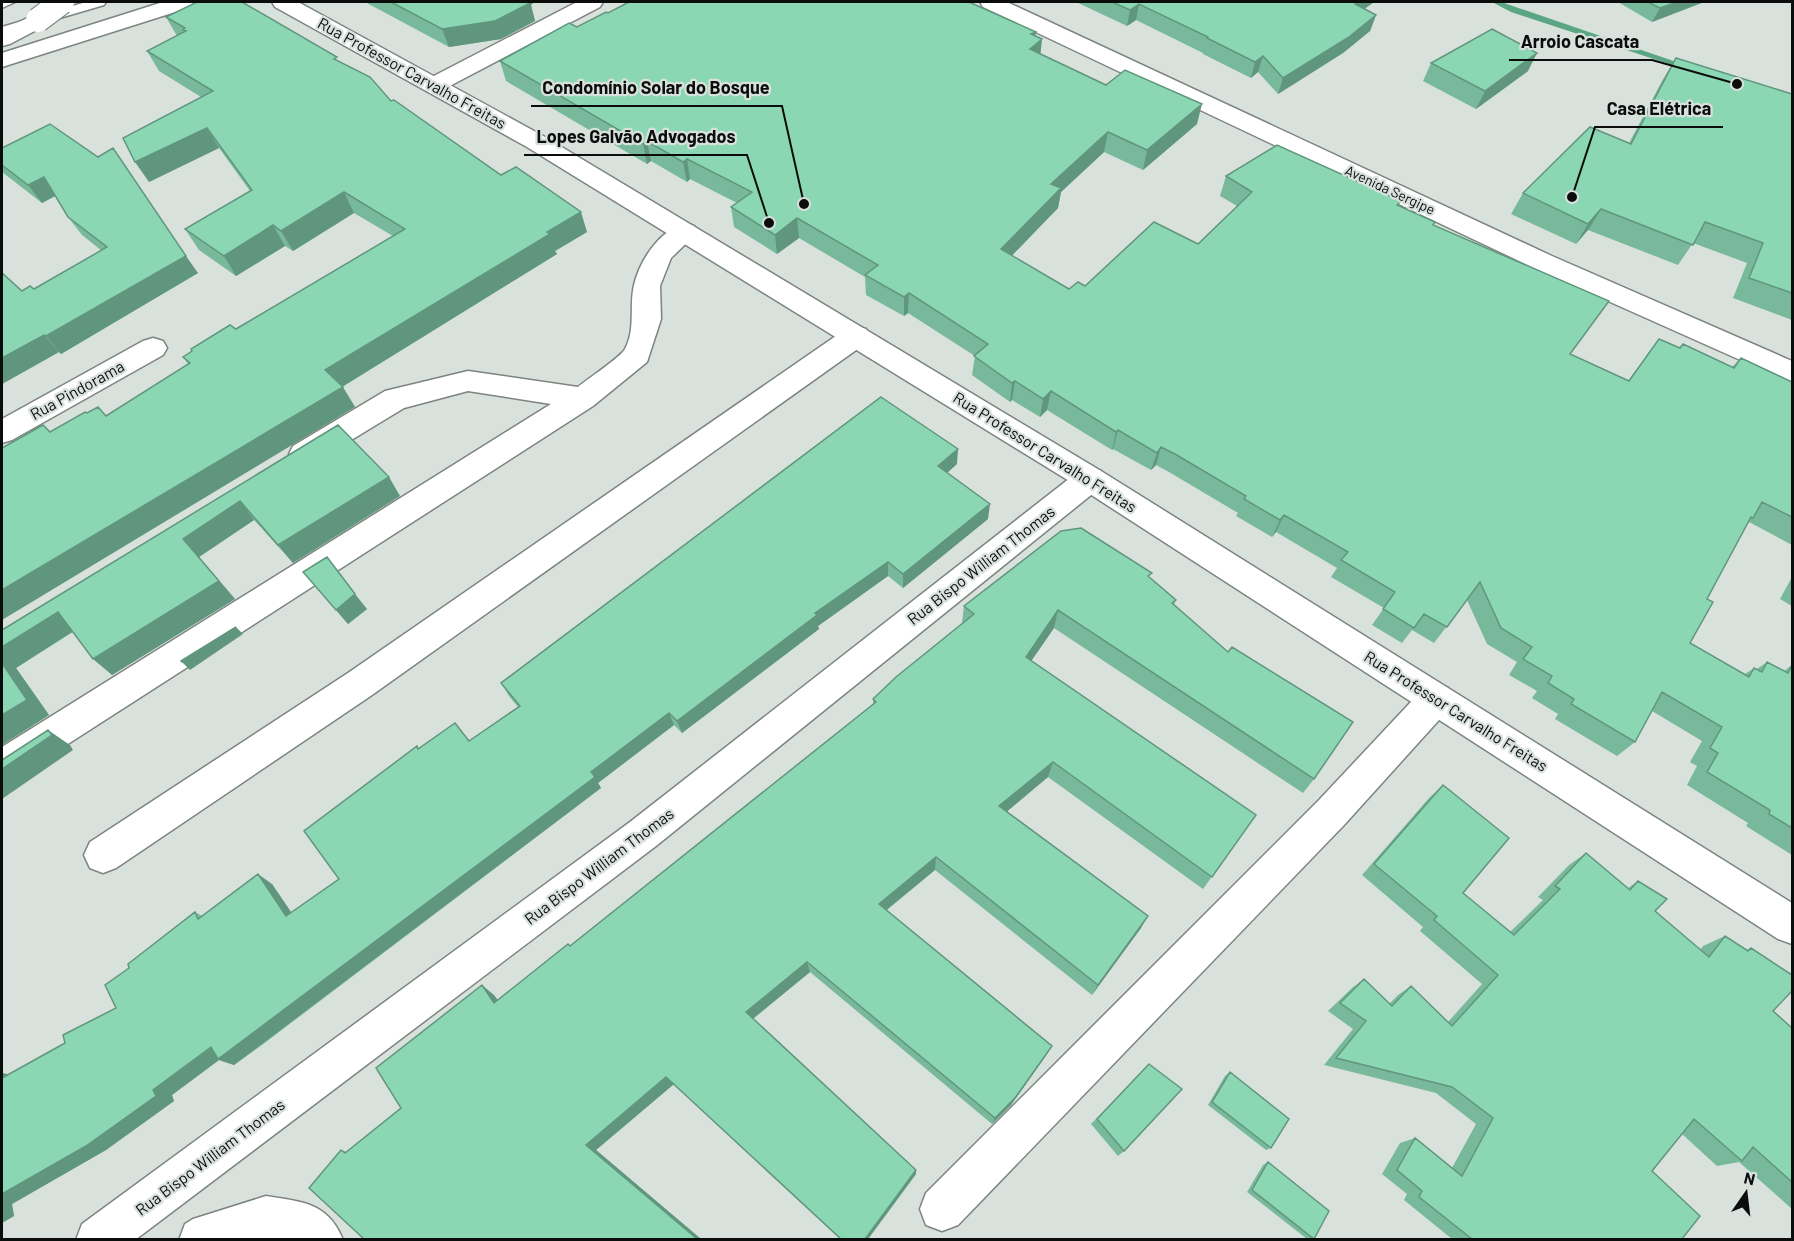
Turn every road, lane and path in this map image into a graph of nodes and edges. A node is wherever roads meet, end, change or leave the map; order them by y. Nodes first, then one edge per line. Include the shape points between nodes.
1 (8, 2) edge
2 (47, 2) edge
3 (62, 2) edge
4 (99, 2) edge
5 (183, 2) edge
6 (284, 2) edge
7 (592, 2) edge
8 (991, 2) edge
9 (2, 4) edge
10 (2, 30) edge
11 (2, 39) edge
12 (2, 60) edge
13 (436, 84) junction
14 (685, 232) junction
15 (856, 336) junction
16 (153, 348) dead end
17 (1792, 373) edge
18 (583, 398) junction
19 (2, 432) edge
20 (284, 466) edge
21 (1090, 479) junction
22 (1436, 699) junction
23 (2, 766) edge
24 (103, 855) dead end
25 (1792, 925) edge
26 (942, 1209) dead end
27 (98, 1239) edge
28 (201, 1239) edge
29 (321, 1239) edge

1 - 9 lane
2 - 10 lane
3 - 11 street, bridge
4 - 10 lane
5 - 12 street
6 - 13 street, Rua Professor Carvalho Freitas
7 - 13 street
8 - 17 street, Avenida Sergipe via 1543,262
13 - 14 street, Rua Professor Carvalho Freitas
14 - 15 street, Rua Professor Carvalho Freitas
14 - 18 street via 660,254 646,286 647,319 637,355
15 - 21 street, Rua Professor Carvalho Freitas
15 - 24 street via 360,684
16 - 19 street, Rua Pindorama
18 - 20 street via 468,381 395,399
18 - 23 street
21 - 22 street, Rua Professor Carvalho Freitas
21 - 27 street, Rua Bispo William Thomas via 643,834
22 - 25 street, Rua Professor Carvalho Freitas
22 - 26 street via 1332,812
28 - 29 street via 266,1218 304,1224

